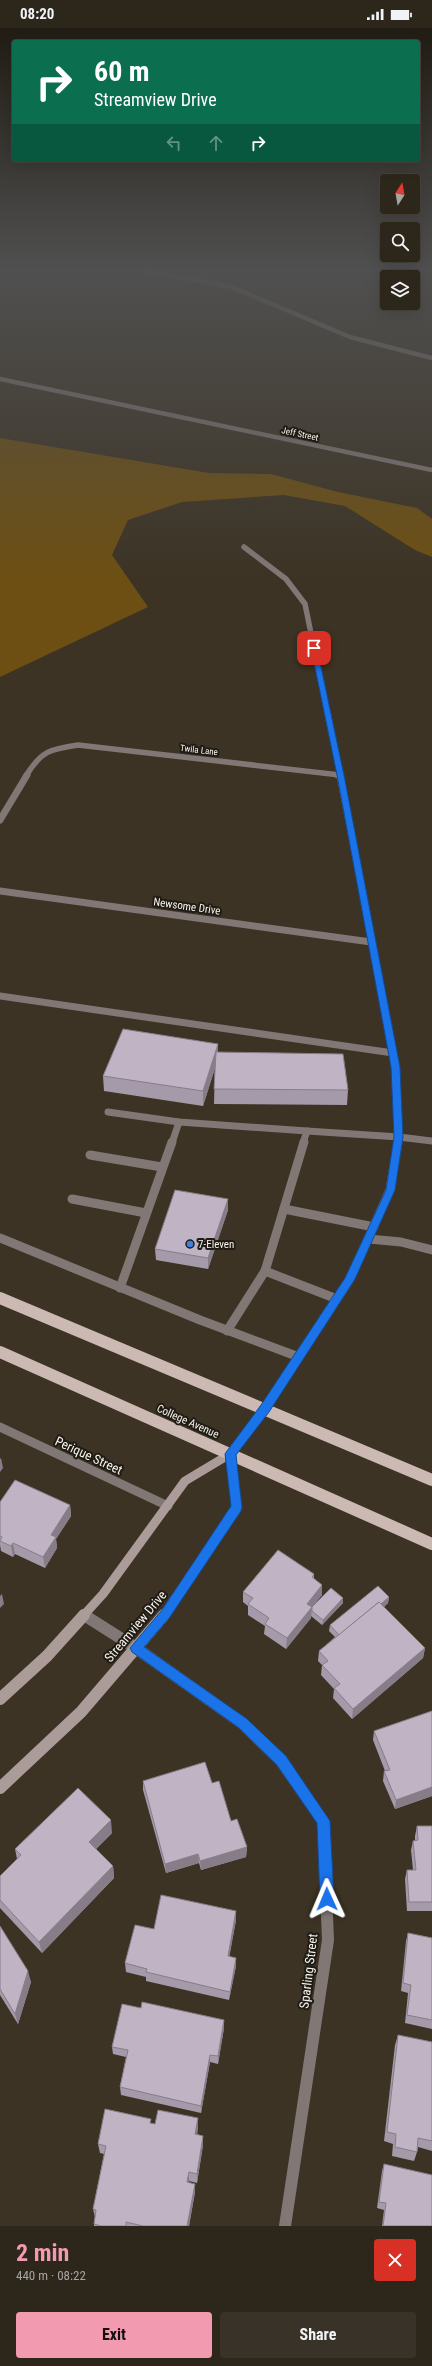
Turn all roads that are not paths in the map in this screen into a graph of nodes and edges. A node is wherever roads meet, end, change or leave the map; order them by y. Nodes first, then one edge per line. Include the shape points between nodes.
1 (0, 379) edge
2 (432, 470) edge
3 (244, 547) dead end
4 (340, 775) junction
5 (0, 820) edge
6 (0, 891) edge
7 (371, 942) junction
8 (0, 996) edge
9 (393, 1053) junction
10 (108, 1112) dead end
11 (179, 1122) junction
12 (308, 1131) junction
13 (399, 1137) junction
14 (432, 1141) edge
15 (90, 1155) dead end
16 (162, 1167) junction
17 (72, 1199) dead end
18 (284, 1209) junction
19 (146, 1213) junction
20 (374, 1226) junction
21 (0, 1238) edge
22 (368, 1239) junction
23 (432, 1250) edge
24 (265, 1271) junction
25 (120, 1288) junction
26 (0, 1298) edge
27 (337, 1299) junction
28 (228, 1331) junction
29 (0, 1352) edge
30 (299, 1357) junction
31 (265, 1409) junction
32 (0, 1427) edge
33 (230, 1454) junction
34 (432, 1480) edge
35 (168, 1506) junction
36 (432, 1544) edge
37 (84, 1616) junction
38 (136, 1648) junction
39 (0, 1699) edge
40 (0, 1788) edge
41 (285, 2226) edge

1 - 2 street, Jeff Street
3 - 4 street via 278,571 297,590 305,604
4 - 5 street, Twila Lane via 78,745 56,748 37,758
4 - 7 street
6 - 7 street, Newsome Drive
7 - 9 street
8 - 9 street
9 - 13 street
10 - 11 street
11 - 12 street
11 - 16 street
12 - 13 street
12 - 18 street
13 - 14 street
13 - 20 street via 390,1190
15 - 16 street
16 - 19 street
17 - 19 street
18 - 20 street
18 - 24 street
19 - 25 street
20 - 22 street
21 - 25 street
22 - 23 street via 401,1242
22 - 27 street via 350,1279
24 - 27 street
24 - 28 street
25 - 28 street
26 - 31 main road
27 - 30 street
28 - 30 street
29 - 33 main road, College Avenue
30 - 31 street
31 - 33 main road
31 - 34 main road
32 - 35 street, Perique Street
33 - 35 main road via 185,1481
33 - 36 main road, College Avenue
33 - 38 main road, Streamview Drive via 237,1507 166,1613
35 - 37 main road
37 - 38 street, Sparling Street
37 - 39 main road via 47,1656
38 - 40 main road, Streamview Drive via 81,1712
38 - 41 street, Sparling Street via 242,1723 281,1761 323,1821 328,1940

